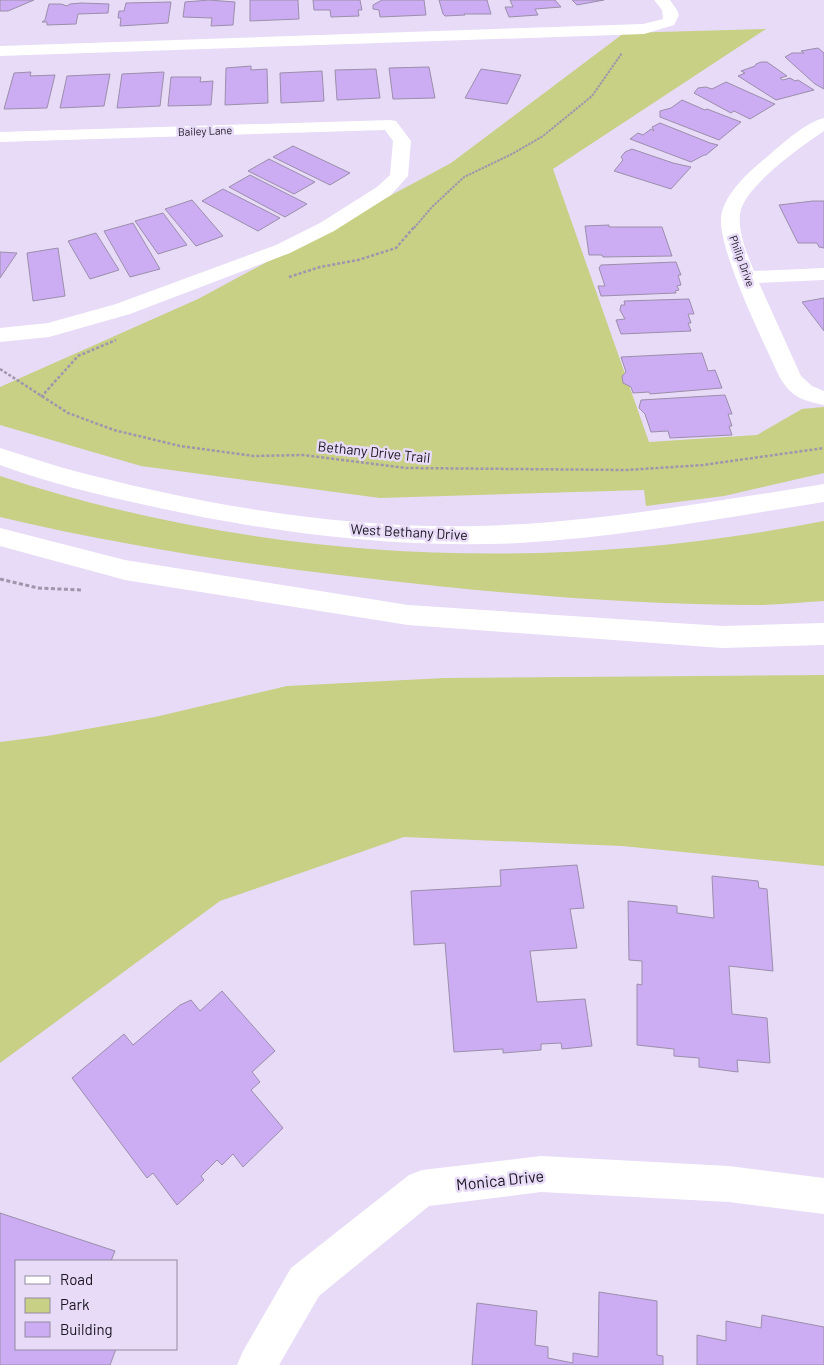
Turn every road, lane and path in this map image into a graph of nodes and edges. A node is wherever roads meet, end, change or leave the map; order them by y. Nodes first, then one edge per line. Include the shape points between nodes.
1 (661, 0) edge
2 (0, 51) edge
3 (824, 123) edge
4 (824, 134) edge
5 (0, 137) edge
6 (797, 141) junction
7 (824, 274) edge
8 (746, 277) junction
9 (0, 335) edge
10 (0, 369) edge
11 (816, 396) edge
12 (824, 448) edge
13 (0, 456) edge
14 (824, 493) edge
15 (0, 537) edge
16 (824, 634) edge
17 (824, 1196) edge
18 (256, 1365) edge

1 - 2 street via 671,10 672,17 669,22 644,29
3 - 6 street, Philip Drive
4 - 6 street, Philip Drive
5 - 9 street, Bailey Lane via 390,125 402,140 399,176 384,191 327,227 283,249 81,322 49,330
6 - 8 street, Philip Drive via 742,189 730,213 732,240
7 - 8 street
8 - 11 street, Philip Drive via 795,385
10 - 12 path, Bethany Drive Trail via 68,413 114,430 180,446 254,456 303,454 406,468 627,470 703,465
13 - 14 street, West Bethany Drive via 96,485 192,506 385,533 479,535 620,525
15 - 16 street via 125,570 408,615 722,637
17 - 18 street, Monica Drive via 729,1184 541,1174 422,1188 306,1282

